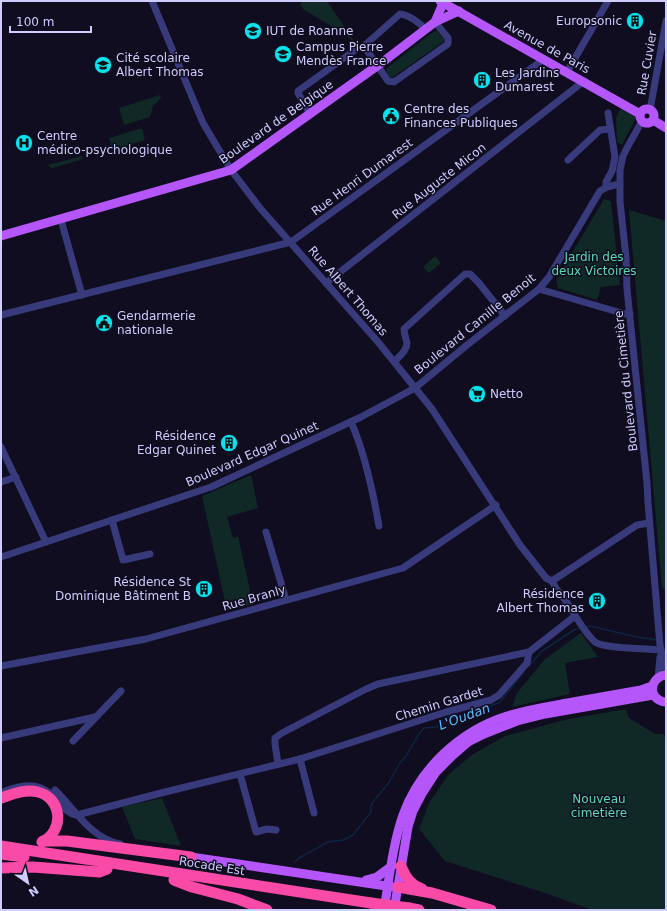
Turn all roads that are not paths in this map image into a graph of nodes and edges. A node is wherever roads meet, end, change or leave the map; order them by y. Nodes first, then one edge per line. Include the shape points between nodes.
1 (152, 1) edge
2 (608, 1) edge
3 (443, 2) edge
4 (460, 11) junction
5 (436, 22) junction
6 (666, 23) edge
7 (425, 29) junction
8 (364, 46) junction
9 (544, 59) junction
10 (377, 66) junction
11 (567, 72) junction
12 (584, 81) junction
13 (650, 110) junction
14 (608, 113) dead end
15 (310, 114) junction
16 (641, 117) junction
17 (653, 120) junction
18 (666, 128) edge
19 (610, 129) junction
20 (568, 160) dead end
21 (231, 170) junction
22 (619, 184) junction
23 (606, 187) junction
24 (61, 220) junction
25 (1, 236) edge
26 (291, 242) junction
27 (326, 283) junction
28 (539, 290) junction
29 (82, 295) junction
30 (630, 314) junction
31 (1, 315) edge
32 (504, 316) junction
33 (396, 360) dead end
34 (415, 388) junction
35 (351, 422) junction
36 (1, 447) edge
37 (16, 477) junction
38 (1, 482) edge
39 (496, 505) junction
40 (112, 520) junction
41 (649, 522) junction
42 (379, 526) dead end
43 (266, 532) dead end
44 (46, 542) junction
45 (150, 554) dead end
46 (1, 557) edge
47 (552, 581) junction
48 (286, 600) junction
49 (577, 619) junction
50 (660, 647) junction
51 (529, 652) junction
52 (1, 666) edge
53 (666, 670) edge
54 (662, 676) edge
55 (121, 690) dead end
56 (653, 690) junction
57 (664, 702) edge
58 (666, 711) edge
59 (95, 716) junction
60 (1, 738) edge
61 (73, 741) dead end
62 (300, 760) junction
63 (278, 764) junction
64 (240, 774) junction
65 (1, 788) edge
66 (1, 793) edge
67 (1, 798) edge
68 (314, 813) dead end
69 (77, 815) junction
70 (276, 830) dead end
71 (1, 842) edge
72 (43, 842) junction
73 (1, 846) edge
74 (1, 854) edge
75 (191, 857) junction
76 (396, 866) junction
77 (1, 868) edge
78 (107, 869) junction
79 (328, 876) junction
80 (192, 882) junction
81 (212, 886) junction
82 (393, 887) junction
83 (432, 893) junction
84 (368, 907) edge
85 (414, 909) edge
86 (267, 910) edge
87 (384, 910) edge
88 (394, 910) edge
89 (491, 910) edge

1 - 21 street, Rue Albert Thomas via 203,123
2 - 11 street
3 - 4 main road, Avenue de Paris
3 - 5 main road
4 - 5 main road, Boulevard de Belgique
4 - 9 main road, Avenue de Paris
5 - 7 main road, Boulevard de Belgique
5 - 10 street via 448,38 448,44 394,82 388,81
6 - 13 street, Rue Cuvier
7 - 8 street via 422,24 400,14
7 - 10 main road, Boulevard de Belgique
8 - 10 street
8 - 15 street via 298,91
9 - 11 main road, Avenue de Paris
9 - 26 street, Rue Henri Dumarest
10 - 15 main road, Boulevard de Belgique
11 - 12 main road, Avenue de Paris
12 - 16 main road, Avenue de Paris
12 - 27 street, Rue Auguste Micon
13 - 16 main road via 645,109
13 - 17 main road via 654,115
14 - 19 street
15 - 21 main road, Boulevard de Belgique
16 - 17 main road via 648,123
16 - 22 street, Boulevard du Cimetière via 623,156
17 - 18 main road
19 - 20 street via 600,130
19 - 23 street via 615,157
21 - 24 main road, Boulevard de Belgique
21 - 26 street, Rue Albert Thomas via 248,194
22 - 23 street
22 - 30 street, Boulevard du Cimetière
23 - 28 street, Boulevard Camille Benoit via 600,191
24 - 25 main road, Boulevard de Belgique
24 - 29 street
26 - 27 street, Rue Albert Thomas
26 - 29 street
27 - 34 street, Rue Albert Thomas
28 - 30 street
28 - 32 street, Boulevard Camille Benoit
29 - 31 street
30 - 41 street, Boulevard du Cimetière via 641,412
32 - 33 street via 476,280 470,274 465,274 404,329 407,344 405,351
32 - 34 street, Boulevard Camille Benoit
34 - 35 street, Boulevard Edgar Quinet
34 - 39 street, Rue Albert Thomas via 432,409
35 - 40 street, Boulevard Edgar Quinet via 212,487
35 - 42 street via 372,488
36 - 37 street
37 - 38 street
37 - 44 street
39 - 47 street, Rue Albert Thomas via 520,545 546,578
39 - 48 street, Rue Branly via 403,568
40 - 44 street, Boulevard Edgar Quinet
40 - 45 street via 123,560
41 - 47 street via 637,525
41 - 50 street, Boulevard du Cimetière
43 - 48 street
44 - 46 street, Boulevard Edgar Quinet
47 - 49 street, Rue Albert Thomas
48 - 52 street, Rue Branly via 146,639
49 - 50 street, Rue Albert Thomas via 596,642 608,646
49 - 51 street
50 - 53 street, Boulevard du Cimetière
50 - 54 street, Boulevard du Cimetière
51 - 62 street, Chemin Gardet via 527,663 499,695 491,700 446,712
51 - 63 street via 378,684 366,689 276,738
54 - 56 main road
55 - 59 street
56 - 57 main road via 657,699
56 - 76 main road via 517,721 468,742 436,772 418,801 409,820
57 - 58 main road
59 - 60 street
59 - 61 street
62 - 63 street, Chemin Gardet
62 - 68 street
63 - 64 street, Chemin Gardet
64 - 69 street, Chemin Gardet
64 - 70 street via 256,832
65 - 69 street via 23,782 48,785
66 - 69 street via 18,786 42,787 68,812
67 - 72 highway via 31,791 42,793 51,800 57,812 58,823 53,834
69 - 75 street via 91,830 112,842
71 - 72 highway
72 - 75 highway via 67,841
73 - 80 highway, Rocade Est
74 - 78 highway, Rocade Est
75 - 79 main road
76 - 79 main road via 368,880
76 - 82 main road
76 - 83 highway via 411,883
77 - 78 highway via 33,867 99,872
78 - 80 highway, Rocade Est
79 - 82 main road
80 - 81 highway, Rocade Est
81 - 84 highway, Rocade Est
81 - 86 highway
82 - 83 highway
82 - 87 main road
82 - 88 main road
83 - 89 highway
84 - 85 highway, Rocade Est, bridge

